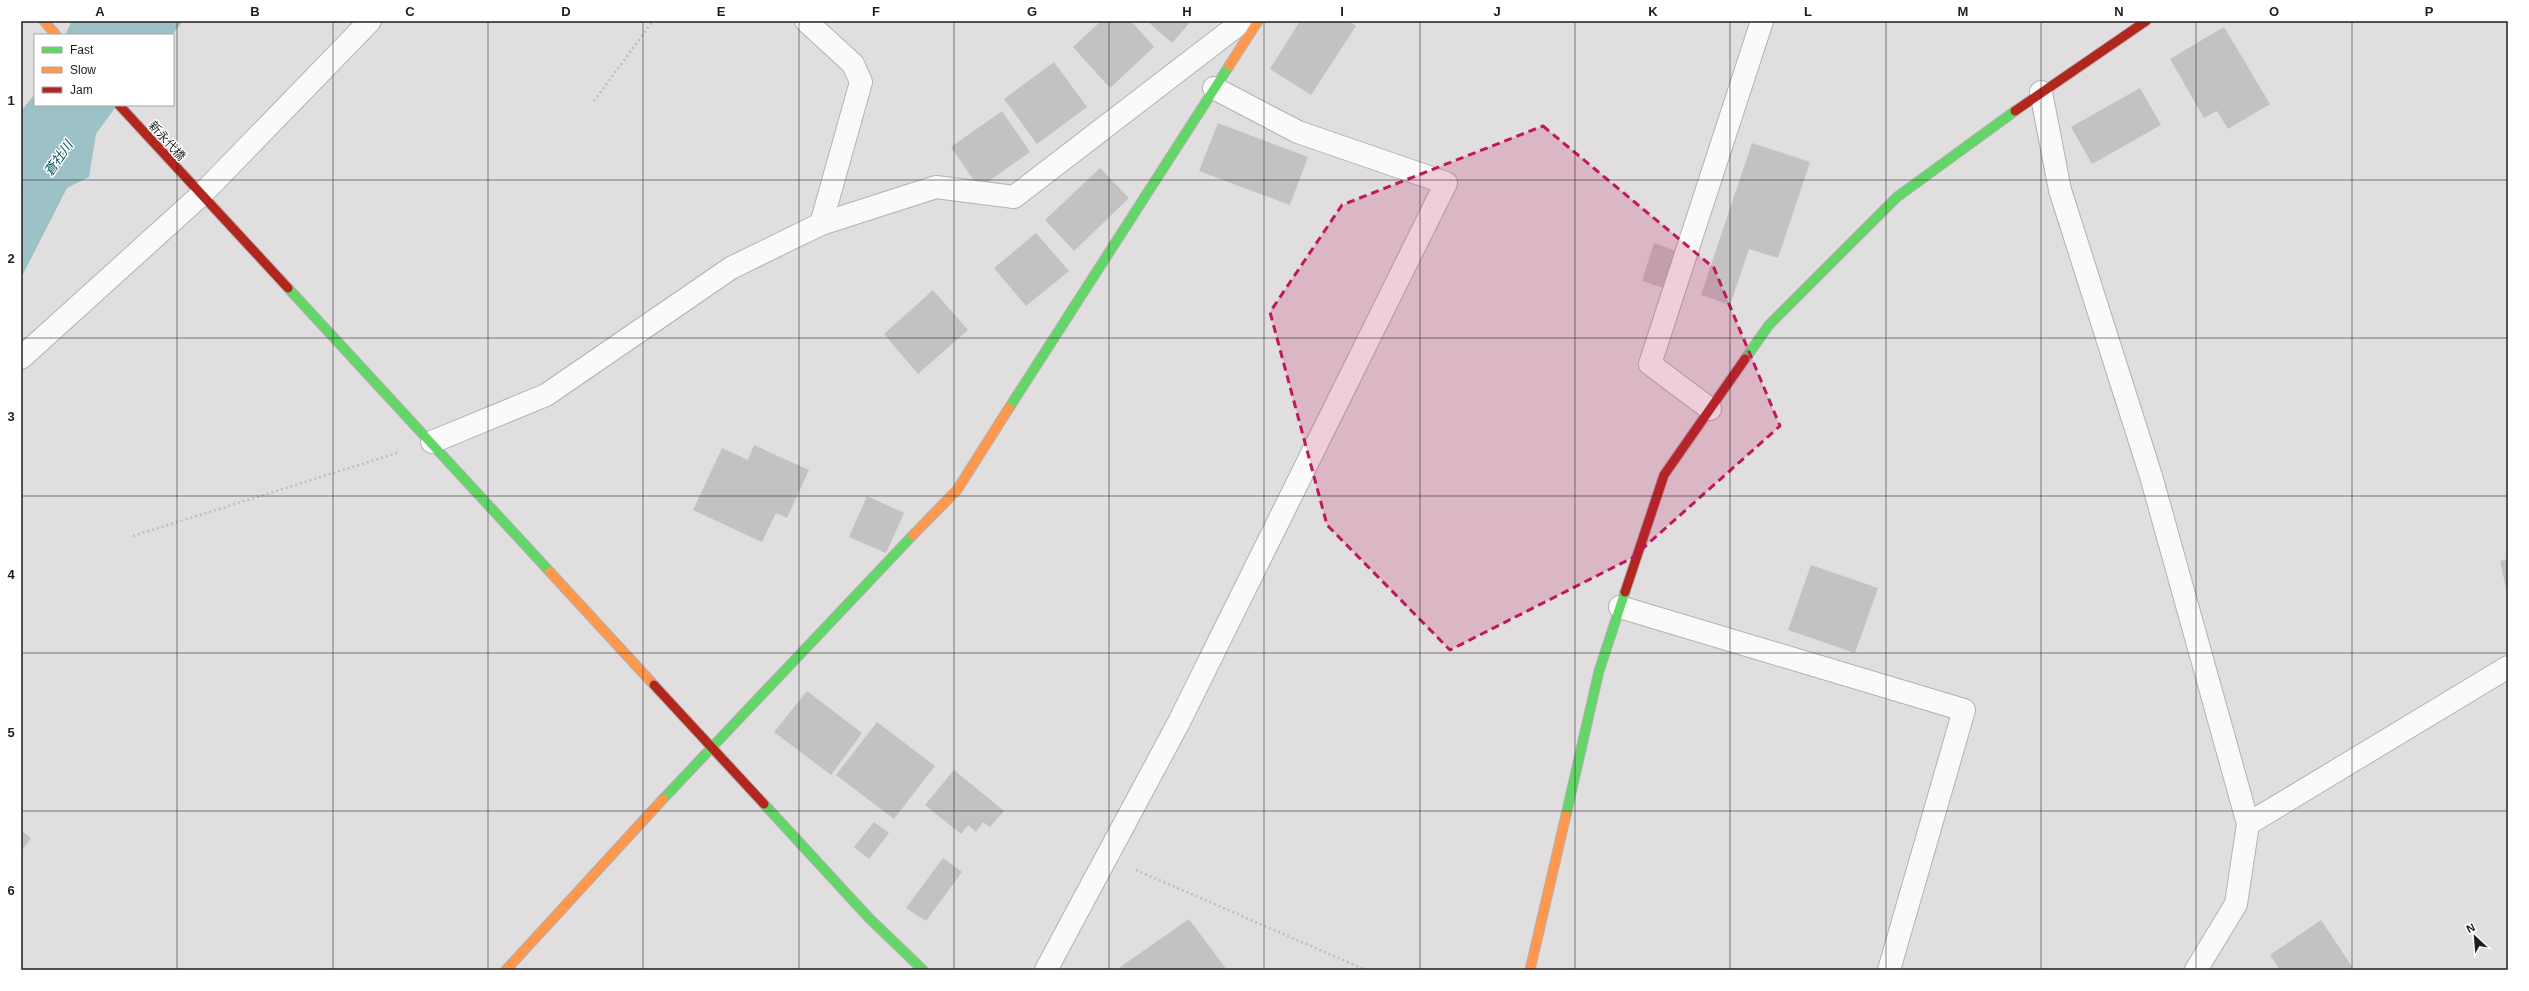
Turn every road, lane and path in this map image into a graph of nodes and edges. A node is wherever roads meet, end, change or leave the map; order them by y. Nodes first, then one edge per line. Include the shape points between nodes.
1 (44, 21) edge
2 (370, 21) edge
3 (653, 21) edge
4 (806, 21) edge
5 (1243, 21) edge
6 (1258, 21) edge
7 (1762, 21) edge
8 (2146, 21) edge
9 (55, 34) edge
10 (1214, 88) junction
11 (2041, 92) junction
12 (594, 101) dead end
13 (120, 106) edge
14 (201, 195) junction
15 (820, 224) junction
16 (21, 358) edge
17 (1710, 409) junction
18 (432, 442) junction
19 (133, 536) dead end
20 (1620, 607) junction
21 (2508, 667) edge
22 (712, 746) junction
23 (2248, 824) junction
24 (1107, 857) junction
25 (506, 970) edge
26 (923, 970) edge
27 (1046, 970) edge
28 (1366, 970) edge
29 (1530, 970) edge
30 (1889, 970) edge
31 (2196, 970) edge

1 - 9 street
2 - 14 street
3 - 12 path
4 - 15 street via 853,64 861,82
5 - 15 street via 1014,197 936,187
6 - 10 street
7 - 17 street via 1650,364
8 - 11 street
10 - 22 street via 957,490
10 - 24 street via 1298,132 1446,183 1179,722
11 - 17 street via 1897,197 1768,325
11 - 23 street via 2060,190 2151,476
13 - 14 street, 新永代橋
14 - 16 street
14 - 18 street, 新永代橋
15 - 18 street via 731,268 546,395
17 - 20 street via 1664,475
18 - 19 path
18 - 22 street, 新永代橋
20 - 29 street via 1599,671
20 - 30 street via 1964,710
21 - 23 street
22 - 25 street
22 - 26 street, 新永代橋 via 869,918
23 - 31 street via 2236,904
24 - 27 street
24 - 28 path

